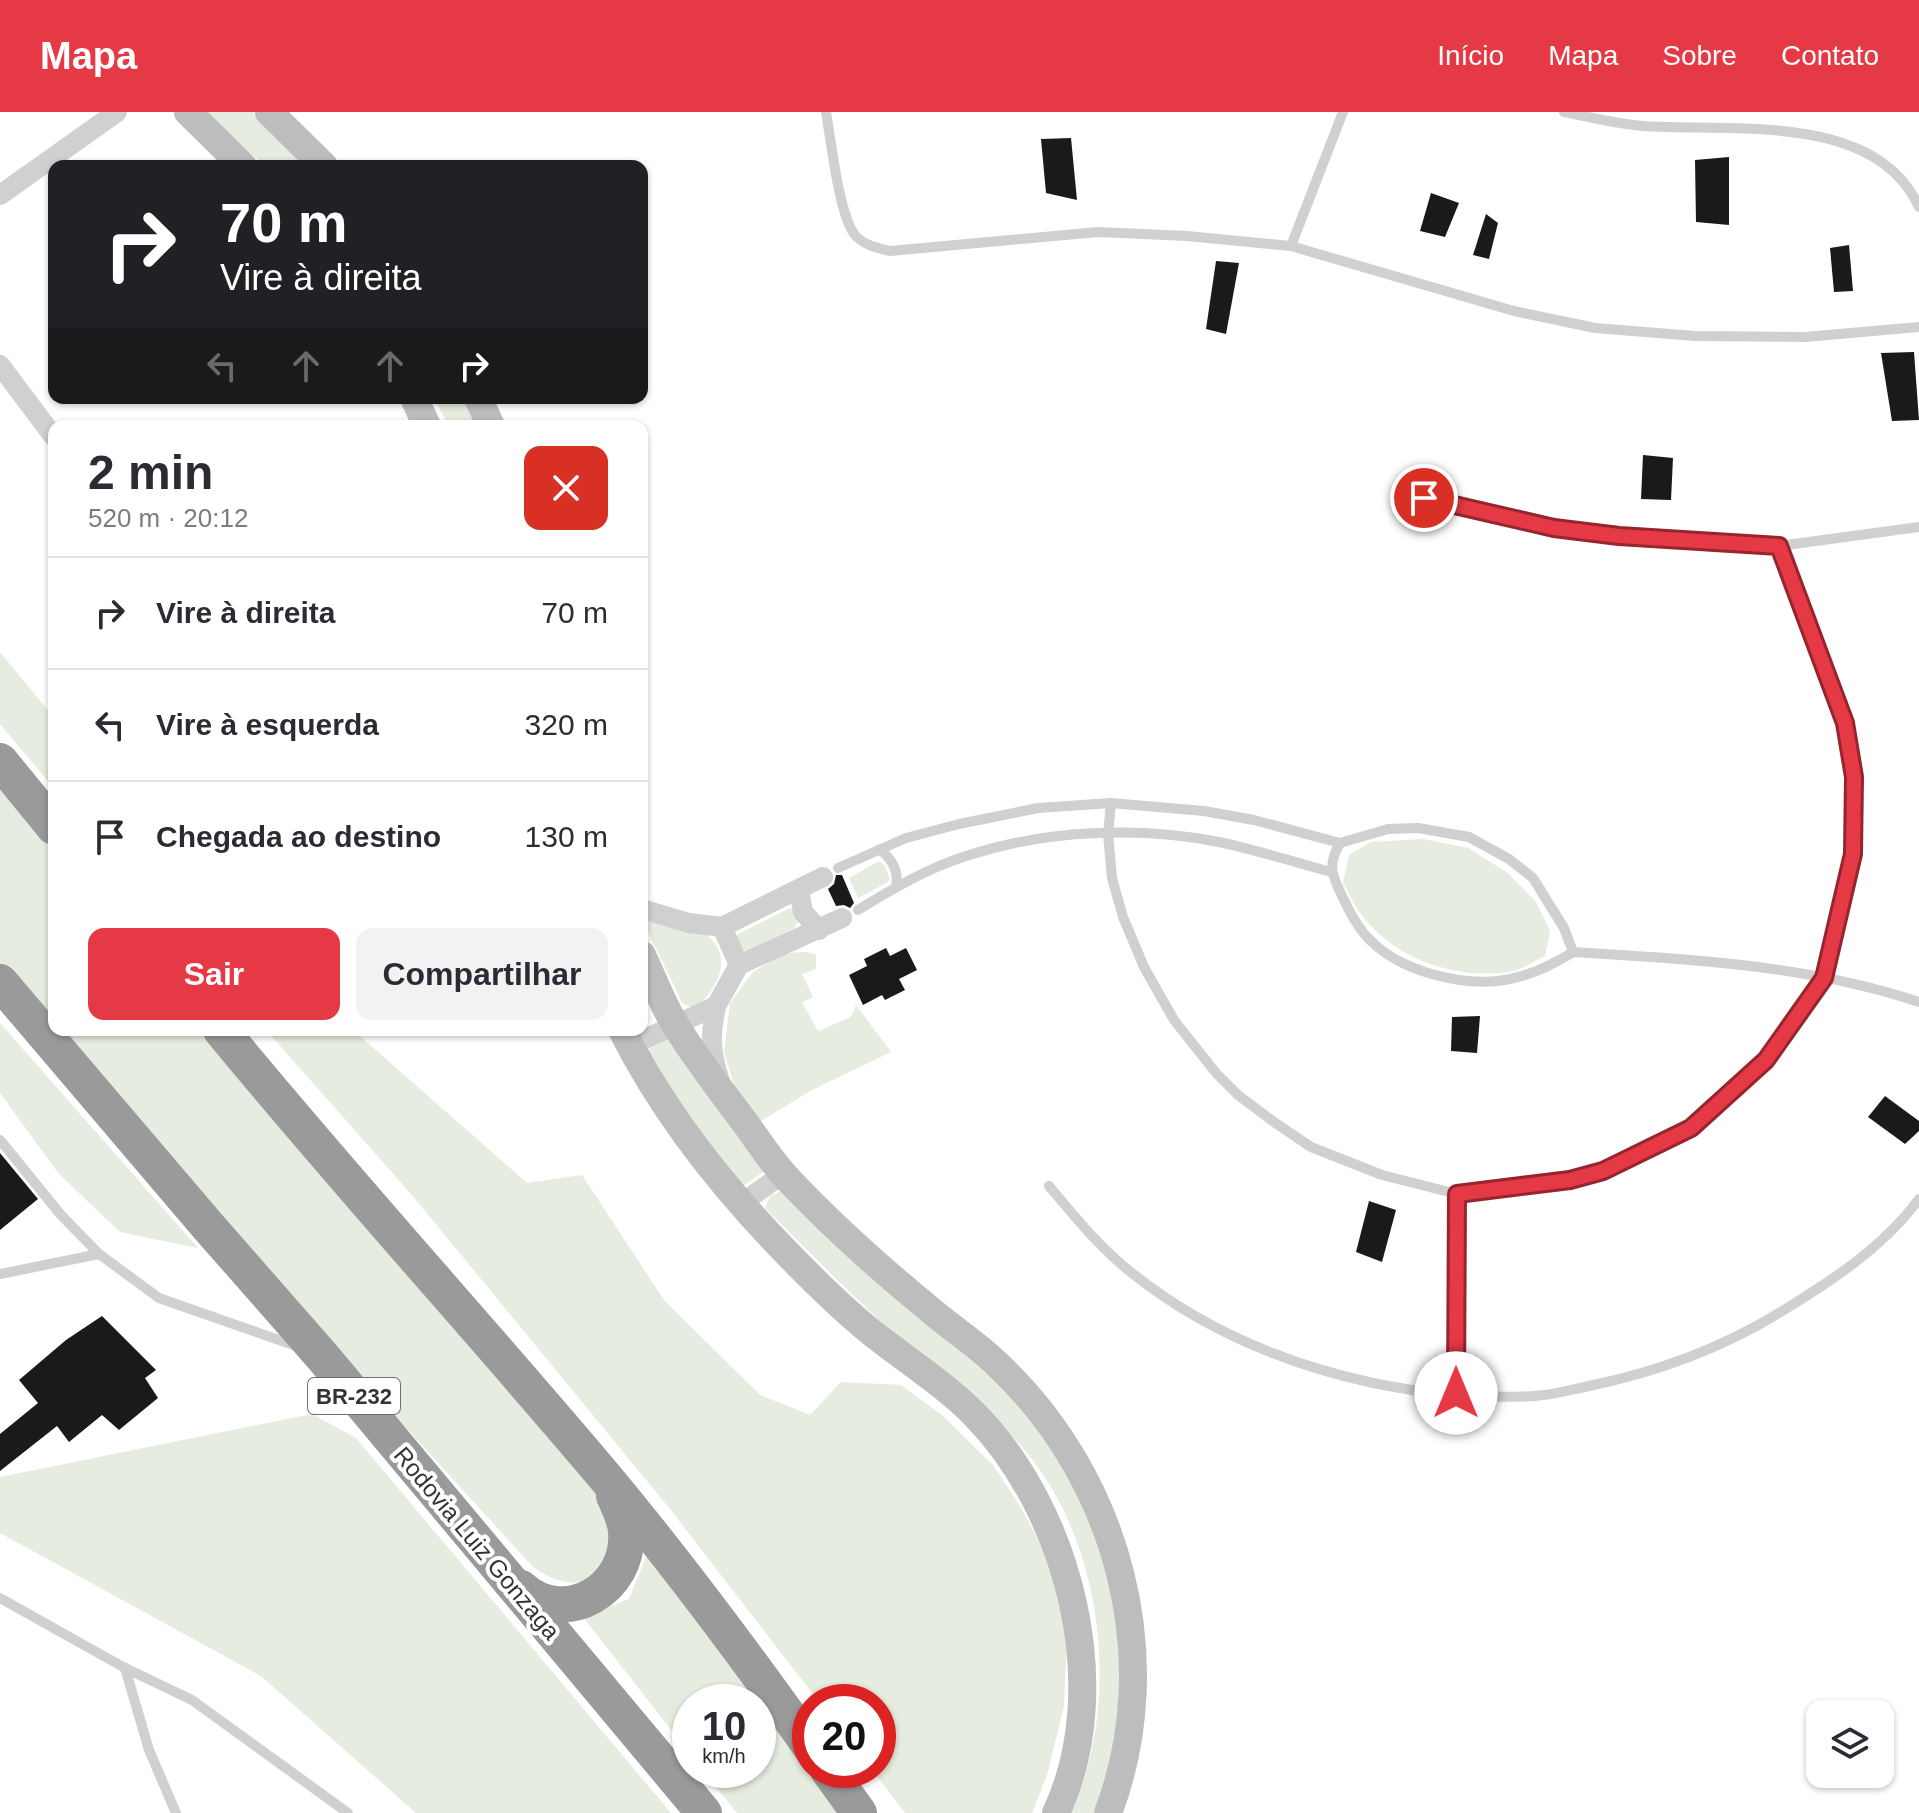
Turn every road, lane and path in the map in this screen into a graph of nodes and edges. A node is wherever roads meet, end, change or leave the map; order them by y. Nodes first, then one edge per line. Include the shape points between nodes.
1 (117, 112) edge
2 (188, 112) edge
3 (269, 112) edge
4 (826, 112) edge
5 (1343, 112) edge
6 (1564, 112) edge
7 (49, 160) edge
8 (237, 160) edge
9 (318, 160) edge
10 (48, 161) edge
11 (0, 195) edge
12 (1919, 207) edge
13 (1291, 246) junction
14 (1919, 327) edge
15 (0, 365) edge
16 (48, 429) edge
17 (1424, 498) dead end
18 (1919, 527) edge
19 (1779, 546) junction
20 (0, 761) edge
21 (1111, 803) junction
22 (48, 820) edge
23 (1108, 834) junction
24 (1340, 843) junction
25 (880, 849) junction
26 (830, 872) joint
27 (1331, 872) junction
28 (896, 887) junction
29 (799, 889) junction
30 (648, 911) edge
31 (850, 914) joint
32 (722, 927) junction
33 (819, 930) junction
34 (1573, 952) junction
35 (739, 965) junction
36 (648, 968) edge
37 (1824, 978) junction
38 (0, 982) edge
39 (1919, 1002) edge
40 (716, 1006) junction
41 (675, 1025) junction
42 (648, 1032) edge
43 (226, 1036) edge
44 (626, 1038) edge
45 (725, 1096) junction
46 (0, 1140) edge
47 (783, 1174) junction
48 (1049, 1186) dead end
49 (1457, 1194) junction
50 (1919, 1199) edge
51 (742, 1203) junction
52 (1906, 1217) junction
53 (1919, 1224) edge
54 (99, 1254) junction
55 (0, 1274) edge
56 (322, 1356) junction
57 (1456, 1393) junction
58 (601, 1472) junction
59 (491, 1559) junction
60 (0, 1598) edge
61 (125, 1668) junction
62 (792, 1722) edge
63 (841, 1788) edge
64 (176, 1813) edge
65 (348, 1813) edge
66 (704, 1813) edge
67 (859, 1813) edge
68 (1056, 1813) edge
69 (1108, 1813) edge

1 - 7 street
2 - 8 main road
3 - 9 main road
4 - 13 lane via 846,217 856,236 871,246 890,251 1098,232
5 - 13 lane
6 - 12 lane via 1642,126 1801,126 1843,137 1886,158
10 - 11 street
13 - 14 lane via 1514,311 1595,328 1805,337
15 - 16 street
17 - 19 lane via 1554,528
18 - 19 lane
19 - 37 lane via 1845,723 1854,777 1853,854
20 - 22 highway
21 - 23 lane
21 - 24 lane via 1204,811
21 - 25 lane via 1012,813
23 - 27 lane via 1220,842
23 - 28 lane via 1016,843 965,856
23 - 49 lane via 1112,878 1144,967 1174,1020 1216,1073 1311,1147 1382,1175
24 - 27 lane
24 - 34 lane via 1388,829 1469,837 1533,878
25 - 26 lane
25 - 28 lane via 894,864
26 - 29 street
27 - 34 lane via 1353,919 1372,943 1436,977 1500,981 1550,967
28 - 31 lane
29 - 32 street
29 - 33 street via 803,912
30 - 32 street
31 - 33 street
32 - 35 street
33 - 35 street
34 - 37 lane via 1699,959
35 - 40 street
36 - 41 main road
37 - 39 lane
37 - 49 lane via 1766,1060 1691,1128 1603,1171
38 - 56 highway, Rodovia Luiz Gonzaga / BR-232
40 - 41 street
40 - 45 street via 711,1049
41 - 42 street
41 - 45 main road
43 - 58 highway
44 - 51 main road via 683,1129
45 - 47 main road
46 - 54 lane
47 - 51 street
47 - 69 main road via 838,1231 998,1365 1050,1423 1092,1489 1116,1554 1132,1630 1133,1710 1121,1779
48 - 57 lane via 1089,1234 1132,1273 1214,1326 1333,1374
49 - 57 lane
50 - 52 lane
51 - 68 main road via 869,1331 975,1415 1035,1493 1065,1571 1081,1645 1081,1725
52 - 53 lane
52 - 57 lane via 1850,1267 1754,1328 1698,1356 1536,1396
54 - 55 lane
54 - 56 lane via 159,1298
56 - 59 highway, Rodovia Luiz Gonzaga / BR-232
58 - 59 highway via 627,1530 618,1571 605,1588 566,1605 545,1604
58 - 62 highway
59 - 66 highway, Rodovia Luiz Gonzaga / BR-232
60 - 61 lane
61 - 64 lane via 149,1750
61 - 65 lane via 192,1700
63 - 67 highway

